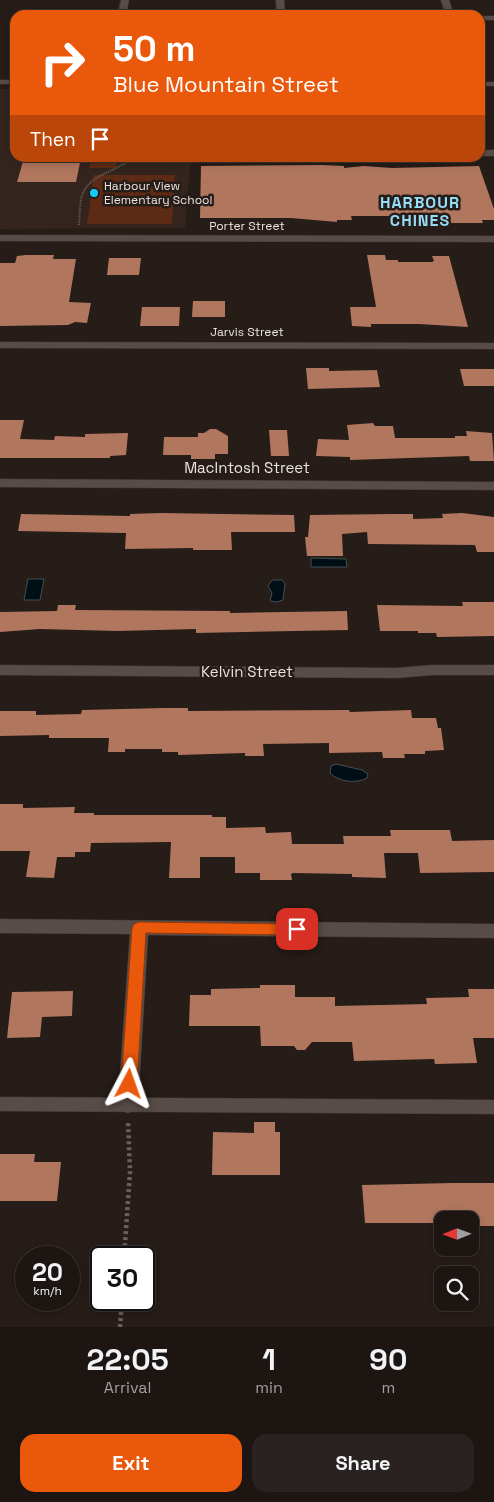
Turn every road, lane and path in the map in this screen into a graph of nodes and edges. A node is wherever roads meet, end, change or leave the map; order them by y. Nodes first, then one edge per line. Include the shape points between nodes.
1 (128, 162) edge
2 (0, 238) edge
3 (77, 238) junction
4 (494, 239) edge
5 (0, 345) edge
6 (494, 346) edge
7 (0, 483) edge
8 (494, 486) edge
9 (0, 670) edge
10 (494, 670) edge
11 (0, 926) edge
12 (139, 928) junction
13 (494, 931) edge
14 (0, 1104) edge
15 (128, 1104) junction
16 (494, 1107) edge
17 (125, 1246) edge
18 (121, 1311) edge
19 (120, 1327) edge

1 - 3 path via 93,180 84,192
2 - 3 street, Porter Street
3 - 4 street, Porter Street
5 - 6 street, Jarvis Street
7 - 8 street, MacIntosh Street
9 - 10 street, Kelvin Street via 396,673
11 - 12 street
12 - 13 street
12 - 15 street
14 - 15 lane
15 - 16 lane
15 - 17 path via 130,1172
18 - 19 path

